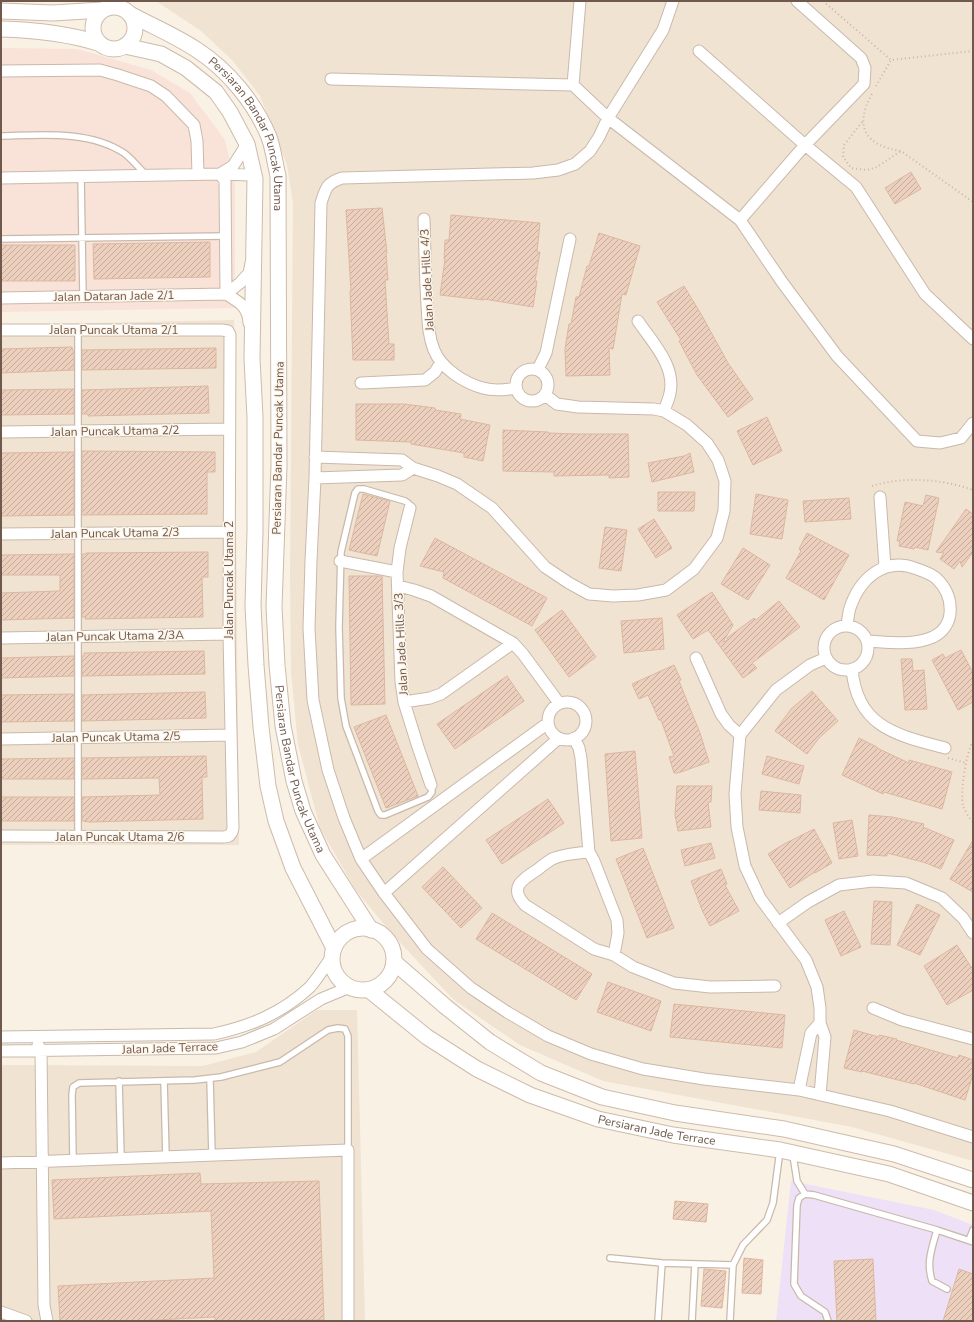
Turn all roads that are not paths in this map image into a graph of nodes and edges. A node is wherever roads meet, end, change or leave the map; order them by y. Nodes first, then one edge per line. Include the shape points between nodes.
1 (580, 1) edge
2 (673, 1) edge
3 (797, 1) edge
4 (116, 7) edge
5 (1, 11) edge
6 (4, 29) edge
7 (98, 43) junction
8 (125, 46) junction
9 (699, 51) dead end
10 (1, 71) edge
11 (331, 79) dead end
12 (573, 85) junction
13 (608, 118) junction
14 (1, 136) edge
15 (247, 144) junction
16 (804, 145) junction
17 (198, 174) junction
18 (220, 174) junction
19 (146, 175) junction
20 (81, 177) junction
21 (1, 178) edge
22 (256, 179) junction
23 (424, 219) dead end
24 (740, 220) junction
25 (226, 236) junction
26 (82, 238) junction
27 (1, 239) edge
28 (255, 239) junction
29 (570, 239) dead end
30 (226, 294) junction
31 (83, 296) junction
32 (1, 298) edge
33 (638, 321) dead end
34 (1, 330) edge
35 (78, 330) junction
36 (228, 331) joint
37 (973, 339) edge
38 (252, 359) junction
39 (441, 362) junction
40 (538, 369) junction
41 (361, 383) dead end
42 (516, 388) junction
43 (545, 395) junction
44 (664, 411) junction
45 (973, 423) edge
46 (229, 429) junction
47 (78, 431) junction
48 (1, 432) edge
49 (315, 457) junction
50 (413, 468) junction
51 (315, 478) junction
52 (880, 497) dead end
53 (410, 508) joint
54 (229, 532) junction
55 (78, 533) junction
56 (1, 534) edge
57 (340, 561) junction
58 (885, 567) junction
59 (397, 572) junction
60 (398, 586) junction
61 (847, 626) junction
62 (229, 634) junction
63 (78, 637) junction
64 (1, 638) edge
65 (867, 641) junction
66 (513, 643) junction
67 (696, 658) dead end
68 (826, 658) junction
69 (852, 669) junction
70 (404, 702) junction
71 (559, 703) junction
72 (548, 723) junction
73 (231, 735) junction
74 (740, 735) junction
75 (78, 738) junction
76 (559, 738) junction
77 (574, 738) junction
78 (1, 739) edge
79 (945, 748) road end
80 (432, 785) joint
81 (233, 828) joint
82 (1, 836) edge
83 (78, 837) junction
84 (589, 852) junction
85 (361, 859) junction
86 (384, 893) junction
87 (778, 923) junction
88 (371, 930) junction
89 (973, 933) edge
90 (333, 952) junction
91 (614, 955) junction
92 (394, 962) junction
93 (776, 986) dead end
94 (350, 988) junction
95 (369, 990) junction
96 (873, 1008) dead end
97 (820, 1023) junction
98 (26, 1036) junction
99 (60, 1036) junction
100 (1, 1037) edge
101 (973, 1039) edge
102 (41, 1050) junction
103 (1, 1051) edge
104 (210, 1078) junction
105 (164, 1081) junction
106 (119, 1082) junction
107 (799, 1090) junction
108 (820, 1095) junction
109 (973, 1136) edge
110 (348, 1150) junction
111 (786, 1151) junction
112 (212, 1155) junction
113 (166, 1157) junction
114 (121, 1158) junction
115 (74, 1160) junction
116 (42, 1161) junction
117 (1, 1163) edge
118 (973, 1180) edge
119 (805, 1194) junction
120 (973, 1203) edge
121 (937, 1230) junction
122 (973, 1230) edge
123 (971, 1241) edge
124 (610, 1258) dead end
125 (662, 1263) junction
126 (696, 1264) junction
127 (733, 1266) junction
128 (946, 1289) dead end
129 (1, 1312) edge
130 (26, 1321) edge
131 (47, 1321) edge
132 (348, 1321) edge
133 (658, 1321) edge
134 (692, 1321) edge
135 (730, 1321) edge
136 (828, 1321) edge

1 - 12 street
2 - 13 street via 663,30
3 - 16 street via 861,58 865,68 864,84
4 - 5 street via 53,13
4 - 7 street via 97,15 93,22 92,29
4 - 8 street via 134,20 134,35
4 - 88 street, Persiaran Bandar Puncak Utama via 198,50 230,78 249,100 269,137 278,176 279,466 274,607 283,726 303,811 323,855
6 - 7 street via 48,32
7 - 8 street via 111,49
8 - 15 street, Persiaran Bandar Puncak Utama via 161,54 186,68 216,92
9 - 16 street
10 - 17 street via 100,70 151,86 166,96 194,125
11 - 12 street
12 - 13 street
13 - 24 street
13 - 49 street via 590,151 575,164 558,170 533,173 342,178 331,182 321,203
14 - 19 lane via 51,135 86,138 107,144 126,154
15 - 18 street via 232,166
15 - 22 street, Persiaran Bandar Puncak Utama
16 - 24 street
16 - 37 street via 856,187 925,294
17 - 18 street
17 - 19 street
18 - 22 street via 250,175
18 - 25 street via 225,181
19 - 20 street
20 - 21 street
20 - 26 lane
22 - 28 street, Persiaran Bandar Puncak Utama
23 - 39 street, Jalan Jade Hills 4/3 via 428,330
24 - 45 street via 837,356 917,441 940,443 961,438
25 - 26 lane
25 - 30 street
26 - 27 lane
26 - 31 lane
28 - 30 street via 249,273
28 - 38 street, Persiaran Bandar Puncak Utama
29 - 40 street via 546,353
30 - 31 street, Jalan Dataran Jade 2/1
30 - 38 street via 243,304 249,317
31 - 32 street, Jalan Dataran Jade 2/1
33 - 44 street via 663,358 670,374 670,393
34 - 35 street, Jalan Puncak Utama 2/1
35 - 36 street, Jalan Puncak Utama 2/1
35 - 47 lane
36 - 46 street, Jalan Puncak Utama 2
38 - 90 street, Persiaran Bandar Puncak Utama via 256,531 253,606 261,728 268,786 276,821 293,868
39 - 41 street via 435,372 425,380
39 - 42 street via 465,380 483,388
40 - 42 street via 526,369 521,372
40 - 43 street via 548,381
42 - 43 street via 521,397 530,401 541,399
43 - 44 street via 558,404 578,407 654,408
44 - 50 street via 687,424 707,442 718,460 724,481 724,511 716,538 694,569 666,590 638,595 589,594 545,568 492,508 457,484
46 - 47 street, Jalan Puncak Utama 2/2
46 - 54 street, Jalan Puncak Utama 2
47 - 48 street, Jalan Puncak Utama 2/2
47 - 55 lane
49 - 50 street via 402,460
49 - 51 street
50 - 51 street via 402,475
51 - 85 street via 309,628 313,700 328,770
52 - 58 street
53 - 57 lane via 405,501 358,489
53 - 59 street, Jalan Jade Hills 3/3
54 - 55 street, Jalan Puncak Utama 2/3
54 - 62 street, Jalan Puncak Utama 2
55 - 56 street, Jalan Puncak Utama 2/3
55 - 63 lane
57 - 59 street
57 - 80 lane via 342,711 378,811 385,815 428,797 432,792
58 - 61 street via 864,581 850,608
58 - 65 street via 911,566 935,578 945,589 950,600 951,613 948,624 933,637 918,642
59 - 60 street, Jalan Jade Hills 3/3
60 - 66 street, Jalan Jade Hills 3/3 via 431,596
60 - 70 street, Jalan Jade Hills 3/3
61 - 65 street via 862,633
61 - 68 street via 830,633 825,640
62 - 63 street, Jalan Puncak Utama 2/3A
62 - 73 street, Jalan Puncak Utama 2
63 - 64 street, Jalan Puncak Utama 2/3A
63 - 75 lane
65 - 69 street via 868,650 865,658 860,665
66 - 70 street, Jalan Jade Hills 3/3 via 441,694
66 - 71 street, Jalan Jade Hills 3/3 via 524,654
67 - 74 street via 720,714
68 - 69 street via 833,666 842,670
68 - 74 street via 810,665 776,690
69 - 79 street via 859,700 869,714 885,728 905,737
70 - 80 street, Jalan Jade Hills 3/3
71 - 72 street via 550,711
71 - 77 street via 571,702 584,713 586,719 583,730
72 - 76 street
72 - 85 street
73 - 75 street, Jalan Puncak Utama 2/5
73 - 81 street, Jalan Puncak Utama 2
74 - 87 street via 736,794 737,827 745,866 760,898
75 - 78 street, Jalan Puncak Utama 2/5
75 - 83 lane
76 - 77 street
76 - 86 street
77 - 84 street via 581,758
81 - 83 street, Jalan Puncak Utama 2/6 via 230,836 224,837
82 - 83 street, Jalan Puncak Utama 2/6
84 - 91 street via 617,920 618,933
84 - 91 street via 553,859 519,884 518,899 594,949
85 - 86 street
86 - 107 street via 427,949 471,988 548,1036 590,1054 643,1069
87 - 89 street via 839,885 873,880 906,883 942,898 963,918
87 - 97 street via 806,960 817,987
88 - 90 street via 362,928 344,934
88 - 92 street via 381,934 388,942 393,951
90 - 94 street via 332,966 335,974
90 - 99 street, Jalan Jade Terrace via 311,986 268,1016 238,1028 214,1034
91 - 93 street via 633,967 674,983 710,987
92 - 95 street via 386,980
92 - 118 street, Persiaran Jade Terrace via 446,1008 490,1042 541,1073 602,1097 674,1113 784,1129 894,1154
94 - 95 street
94 - 102 street, Jalan Jade Terrace via 321,999 274,1029 242,1042 216,1048
95 - 111 street, Persiaran Jade Terrace via 427,1037 477,1069 530,1095 598,1119 673,1135
96 - 101 street via 902,1020
97 - 107 street via 811,1033
97 - 108 street via 825,1037
98 - 99 street, Jalan Jade Terrace
98 - 100 street, Jalan Jade Terrace
98 - 102 street
99 - 102 street
102 - 103 street, Jalan Jade Terrace
102 - 116 street
104 - 105 lane
104 - 110 lane via 280,1062 328,1030 345,1029 348,1036
104 - 112 lane
105 - 106 lane
105 - 113 lane
106 - 114 lane
106 - 115 lane via 79,1084 73,1087
107 - 108 street
108 - 109 street via 890,1111
110 - 112 street
110 - 132 street
111 - 119 lane via 797,1181
111 - 120 street, Persiaran Jade Terrace via 889,1174
111 - 127 lane via 774,1203 767,1220 743,1245
112 - 113 street
113 - 114 street
114 - 115 street
115 - 116 street
116 - 117 street
116 - 131 street via 44,1305
119 - 121 lane
119 - 136 lane via 799,1198 797,1205 794,1284 801,1296 825,1312
121 - 123 lane
121 - 128 lane via 930,1253 929,1271 932,1281
122 - 123 lane
124 - 125 lane
125 - 126 lane
125 - 133 lane
126 - 127 lane
126 - 134 lane
127 - 135 lane
129 - 130 street

